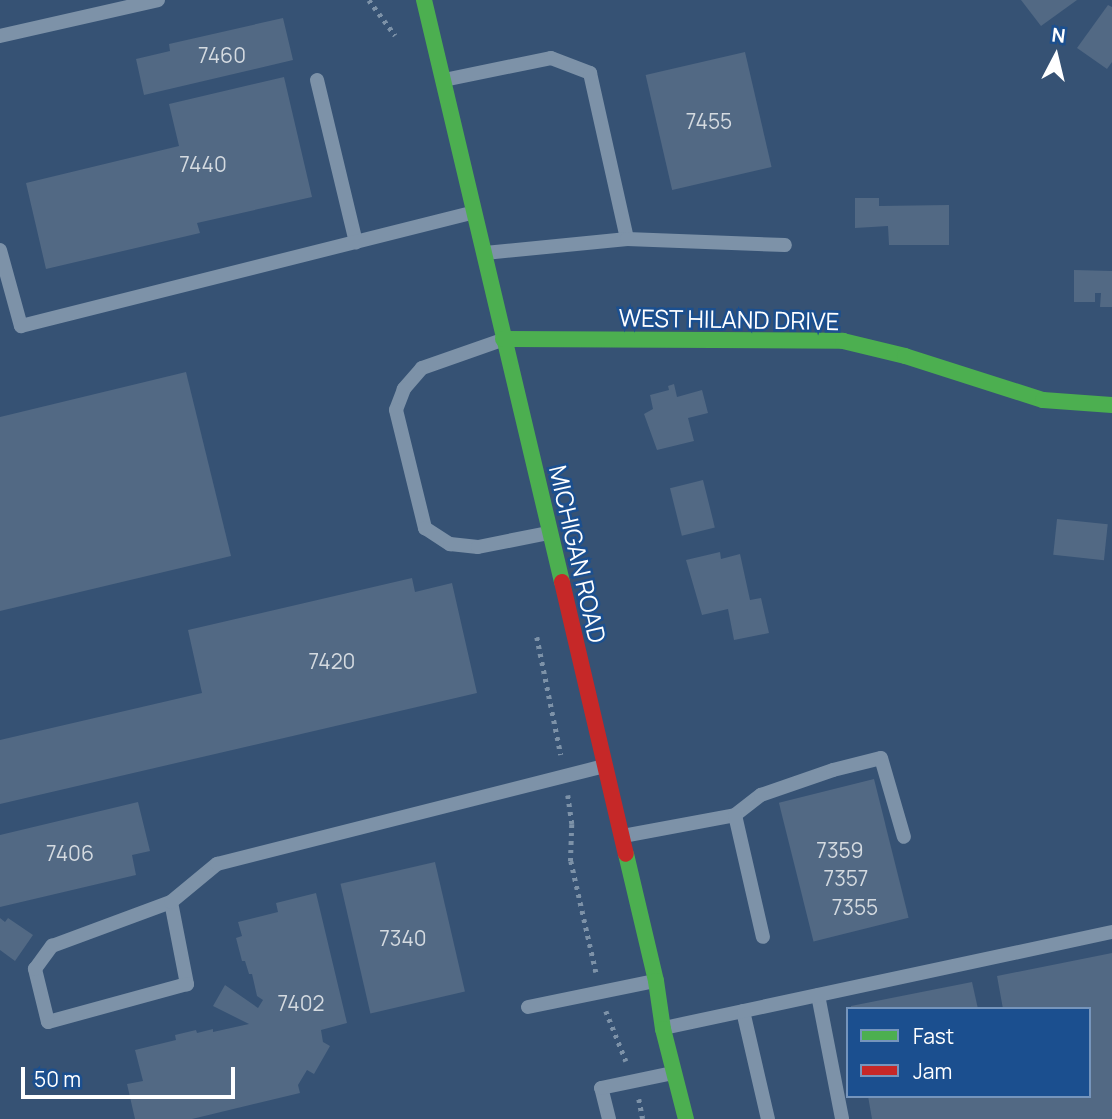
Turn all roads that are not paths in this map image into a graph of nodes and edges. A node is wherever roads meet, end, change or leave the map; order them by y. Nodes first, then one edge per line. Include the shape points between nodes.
1 (159, 0) edge
2 (424, 0) edge
3 (0, 36) edge
4 (317, 80) dead end
5 (443, 81) junction
6 (474, 213) junction
7 (627, 239) junction
8 (356, 242) junction
9 (785, 245) dead end
10 (0, 250) edge
11 (483, 254) junction
12 (503, 339) junction
13 (1112, 405) edge
14 (550, 533) junction
15 (605, 766) junction
16 (736, 815) junction
17 (622, 836) junction
18 (904, 837) dead end
19 (171, 902) junction
20 (1112, 932) edge
21 (763, 937) dead end
22 (656, 981) junction
23 (818, 995) junction
24 (528, 1007) dead end
25 (743, 1011) junction
26 (663, 1029) junction
27 (674, 1073) junction
28 (609, 1119) edge
29 (686, 1119) edge
30 (768, 1119) edge
31 (842, 1119) edge

1 - 3 lane
2 - 5 main road, MICHIGAN ROAD
4 - 8 lane
5 - 6 main road, MICHIGAN ROAD
5 - 7 lane via 551,58 590,72
6 - 8 lane
6 - 11 main road, MICHIGAN ROAD
7 - 9 lane
7 - 11 lane
8 - 10 lane via 21,326
11 - 12 main road, MICHIGAN ROAD
12 - 13 main road, WEST HILAND DRIVE via 843,341 1043,400
12 - 14 main road, MICHIGAN ROAD
12 - 14 lane via 422,368 404,389 396,410 425,528 450,544 478,547
14 - 15 main road, MICHIGAN ROAD
15 - 17 main road, MICHIGAN ROAD
15 - 19 lane via 217,864
16 - 17 lane
16 - 18 lane via 761,795 881,758
16 - 21 lane
17 - 22 main road, MICHIGAN ROAD
19 - 19 lane via 52,946 35,969 48,1022 187,984
20 - 23 lane
22 - 24 lane
22 - 26 main road, MICHIGAN ROAD
23 - 25 lane
23 - 31 lane
25 - 26 lane
25 - 30 lane
26 - 27 main road, MICHIGAN ROAD
27 - 28 lane via 601,1088
27 - 29 main road, MICHIGAN ROAD

